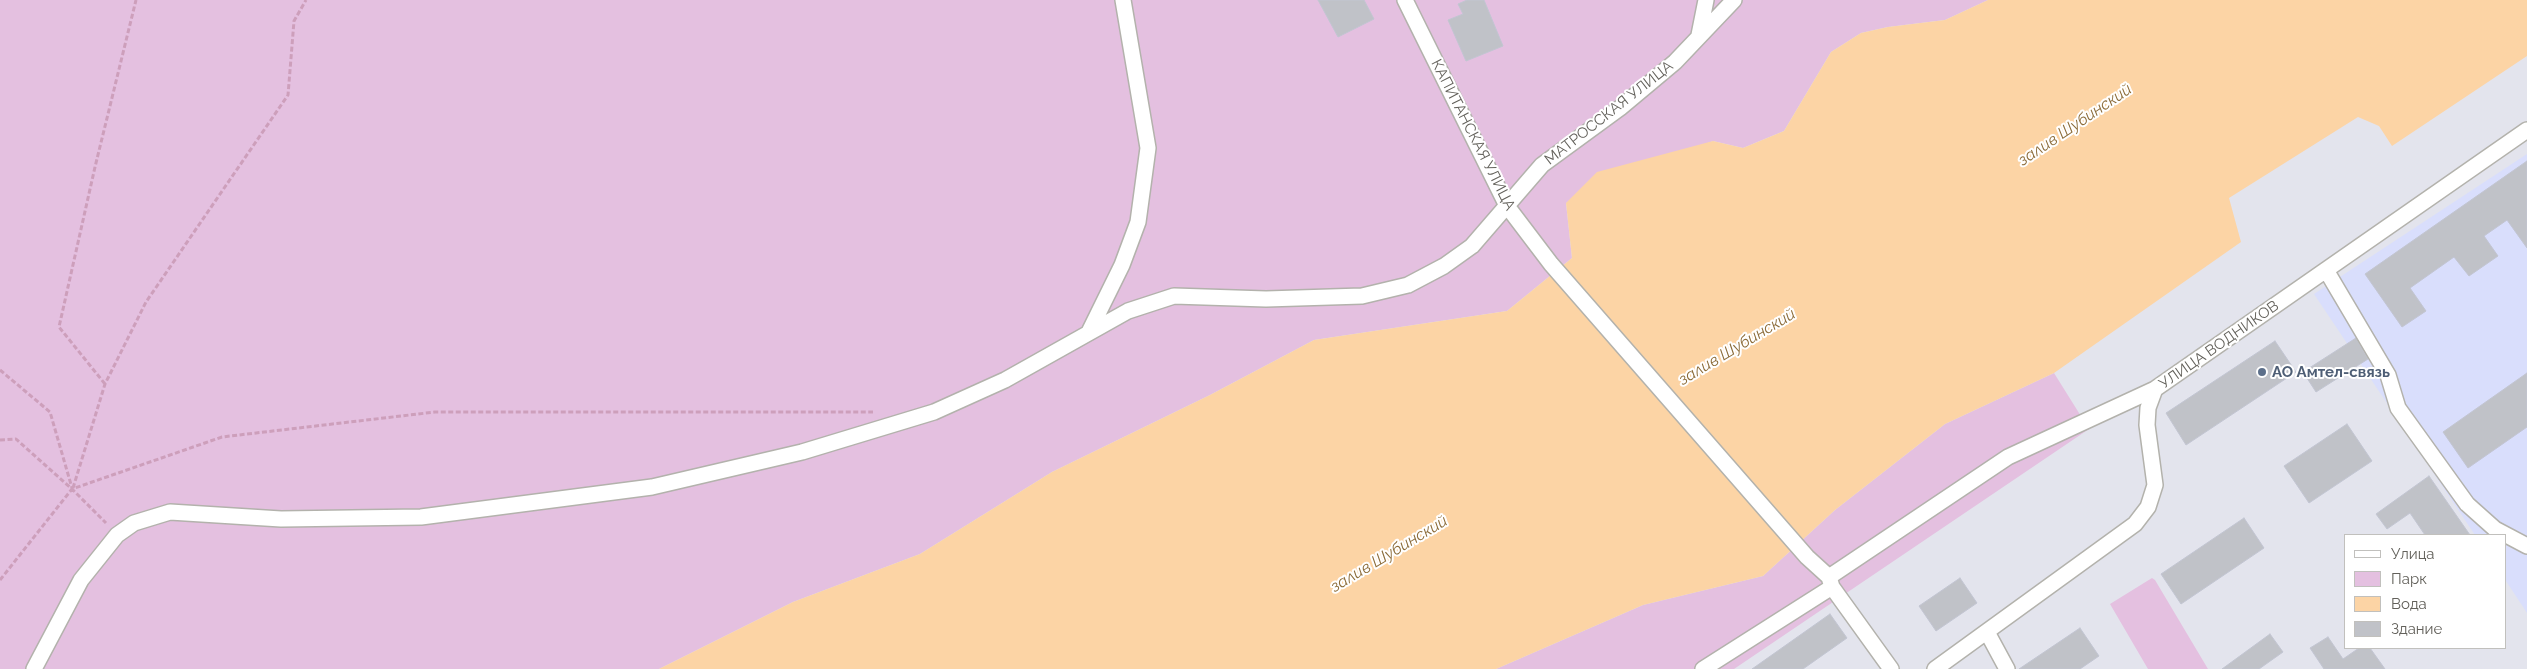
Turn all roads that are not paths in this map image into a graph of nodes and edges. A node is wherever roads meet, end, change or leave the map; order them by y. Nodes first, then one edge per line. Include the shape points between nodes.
1 (1123, 0) edge
2 (1404, 0) edge
3 (1706, 0) edge
4 (1734, 0) edge
5 (1700, 34) junction
6 (2527, 130) edge
7 (1507, 206) junction
8 (2326, 270) junction
9 (1089, 332) junction
10 (2156, 389) junction
11 (2504, 534) edge
12 (2507, 535) edge
13 (2527, 546) edge
14 (1831, 582) junction
15 (1987, 632) junction
16 (34, 669) edge
17 (1702, 669) edge
18 (1891, 669) edge
19 (1936, 669) edge
20 (2007, 669) edge

1 - 9 street via 1148,148 1138,222 1122,266
2 - 7 street, КАПИТАНСКАЯ УЛИЦА
3 - 5 street
4 - 5 street, МАТРОССКАЯ УЛИЦА
5 - 7 street, МАТРОССКАЯ УЛИЦА via 1675,62 1634,96 1542,165
6 - 8 street, УЛИЦА ВОДНИКОВ
7 - 9 street, МАТРОССКАЯ УЛИЦА via 1472,246 1444,266 1408,285 1362,296 1266,299 1174,296 1128,311
7 - 14 street, КАПИТАНСКАЯ УЛИЦА via 1552,264
8 - 10 street, УЛИЦА ВОДНИКОВ
8 - 11 street via 2388,375 2398,408 2468,504
9 - 16 street, МАТРОССКАЯ УЛИЦА via 1005,380 934,412 802,452 652,487 421,517 281,519 170,512 134,523 117,535 81,580
10 - 14 street via 2008,457
10 - 15 street, УЛИЦА ВОДНИКОВ via 2148,408 2147,425 2155,485 2148,507 2135,524
12 - 13 street
14 - 17 street
14 - 18 street, КАПИТАНСКАЯ УЛИЦА
15 - 19 street, УЛИЦА ВОДНИКОВ
15 - 20 street

